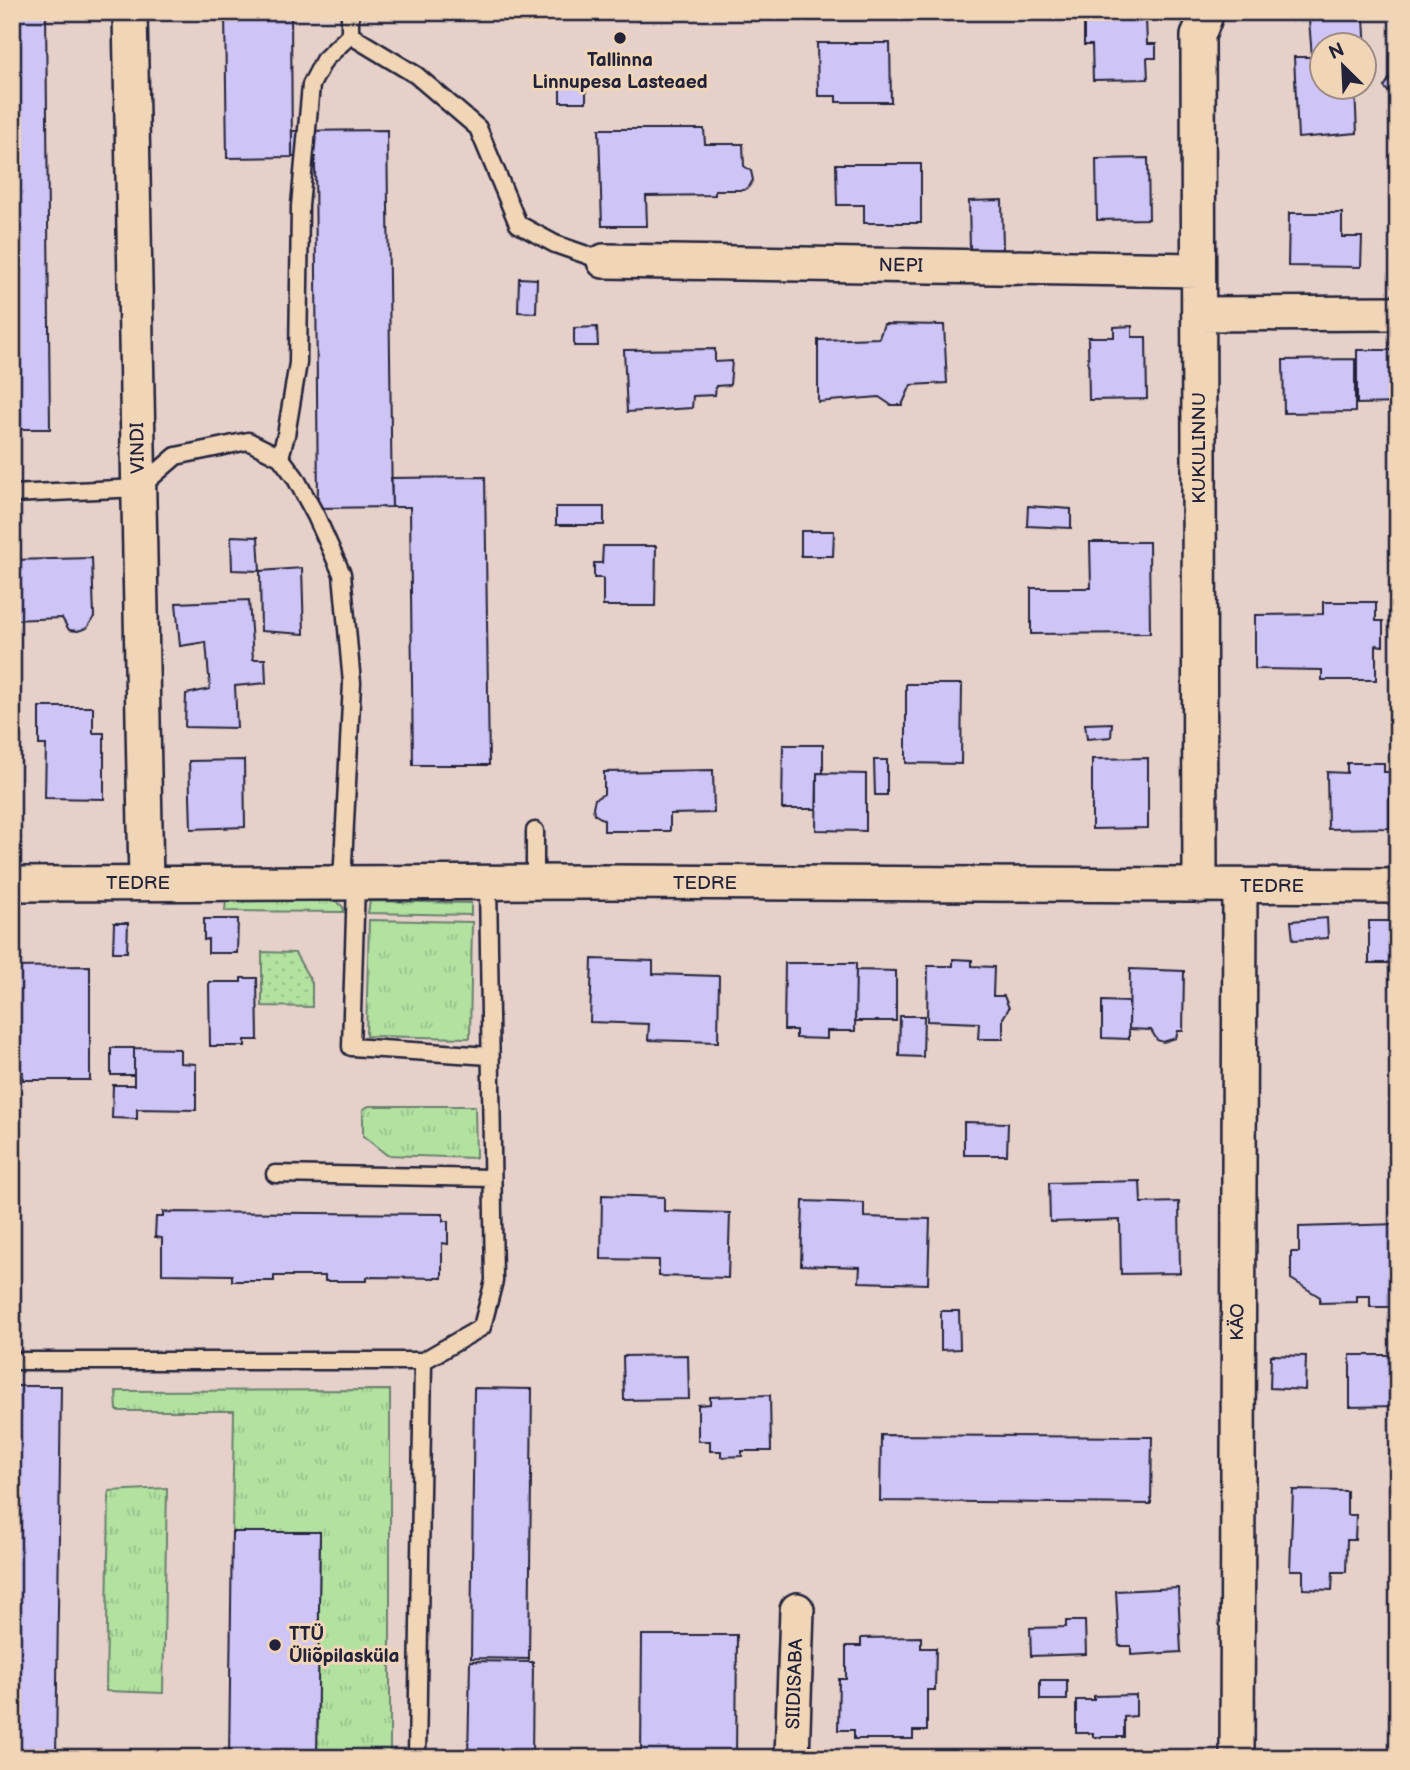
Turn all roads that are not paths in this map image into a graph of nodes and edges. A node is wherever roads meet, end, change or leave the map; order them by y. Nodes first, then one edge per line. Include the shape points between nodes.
1 (130, 12) edge
2 (350, 12) edge
3 (1207, 12) edge
4 (350, 35) junction
5 (604, 261) joint
6 (1198, 270) junction
7 (1398, 313) edge
8 (1199, 314) junction
9 (279, 457) junction
10 (139, 488) junction
11 (12, 494) edge
12 (536, 831) dead end
13 (146, 883) junction
14 (349, 883) junction
15 (488, 883) junction
16 (535, 883) junction
17 (12, 884) edge
18 (1200, 886) junction
19 (1240, 886) junction
20 (1398, 886) edge
21 (490, 1056) junction
22 (275, 1174) dead end
23 (492, 1178) junction
24 (12, 1361) edge
25 (423, 1361) junction
26 (797, 1610) dead end
27 (417, 1758) edge
28 (793, 1758) edge
29 (1237, 1758) edge

1 - 10 street, VINDI
2 - 4 lane
3 - 6 street, KUKULINNU via 1198,36
4 - 5 lane via 416,75 478,128 518,224 555,244
4 - 9 lane via 324,60 311,85 300,206 298,363
5 - 6 street, NEPI
6 - 8 street, KUKULINNU
7 - 8 street
8 - 18 street, KUKULINNU
9 - 10 lane via 247,440 176,456
9 - 14 lane via 295,477 342,574 352,683 343,828
10 - 11 lane
10 - 13 street, VINDI
12 - 16 lane
13 - 14 street, TEDRE
13 - 17 street, TEDRE
14 - 15 street, TEDRE
14 - 21 lane via 351,1047
15 - 16 street, TEDRE
15 - 21 lane
16 - 18 street, TEDRE
18 - 19 street, TEDRE
19 - 20 street, TEDRE
19 - 29 street, KÄO
21 - 23 lane
22 - 23 lane
23 - 25 lane via 494,1281 482,1327
24 - 25 lane
25 - 27 lane
26 - 28 street, SIIDISABA

